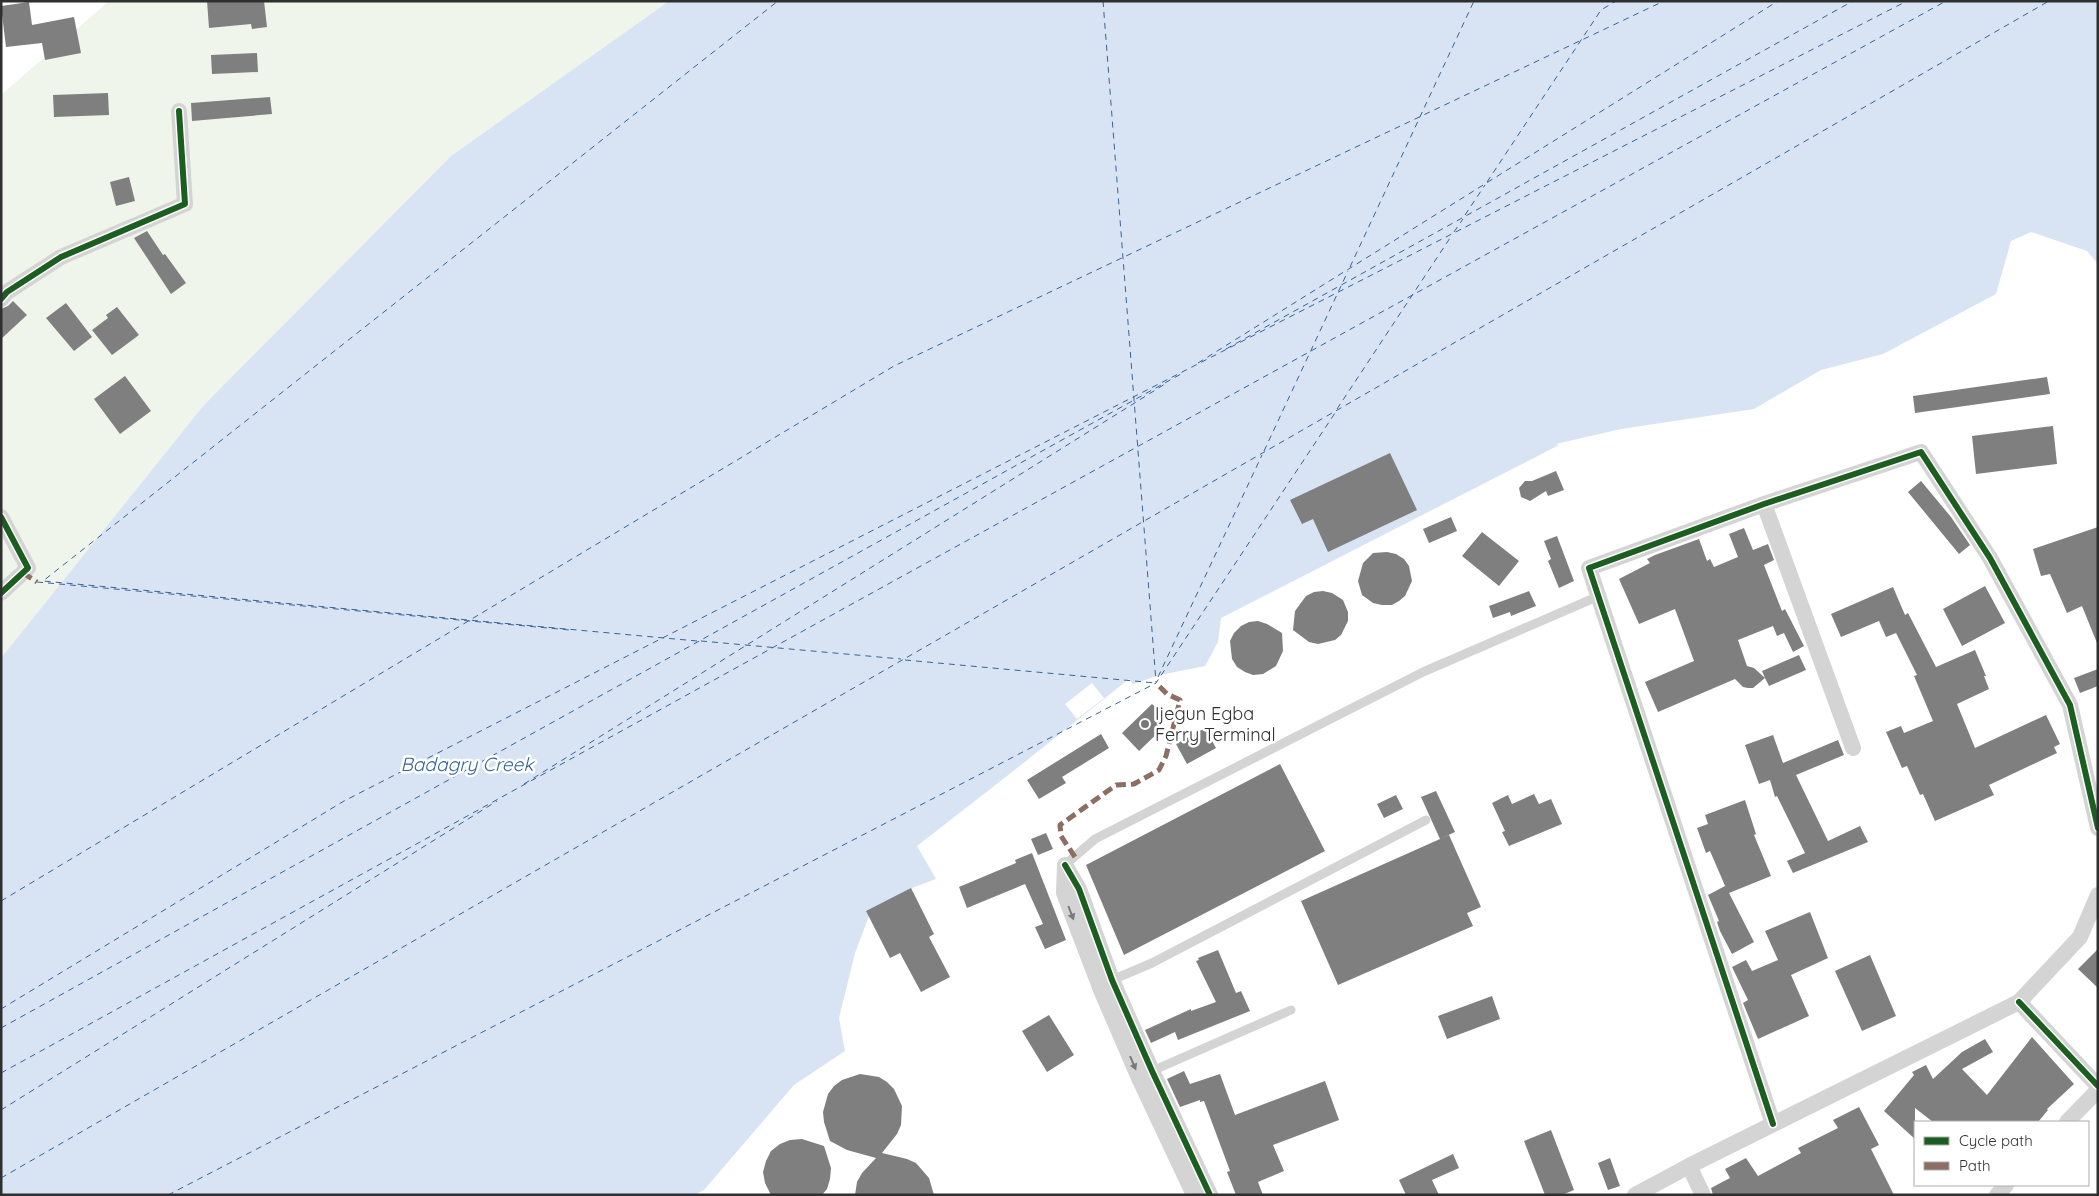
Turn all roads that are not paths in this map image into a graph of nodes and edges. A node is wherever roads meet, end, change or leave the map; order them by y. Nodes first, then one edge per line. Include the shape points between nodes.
1 (179, 111) dead end
2 (1, 299) edge
3 (1764, 504) junction
4 (1, 517) edge
5 (1, 593) edge
6 (1599, 596) junction
7 (1853, 748) dead end
8 (1426, 820) dead end
9 (2098, 828) edge
10 (1065, 865) junction
11 (2098, 895) edge
12 (1112, 980) junction
13 (2019, 1002) junction
14 (1291, 1010) dead end
15 (1152, 1071) junction
16 (2098, 1086) edge
17 (2098, 1090) edge
18 (2068, 1121) edge
19 (1773, 1124) junction
20 (1689, 1166) junction
21 (1194, 1195) edge
22 (1210, 1195) edge
23 (1635, 1195) edge
24 (1703, 1195) edge

1 - 2 street via 185,204 61,257
3 - 6 street via 1589,568
3 - 7 street
3 - 9 street via 1921,452 1990,558 2070,705
4 - 5 street via 28,568
6 - 10 lane via 1423,672 1095,839
6 - 19 street
8 - 12 lane via 1152,963
10 - 12 street via 1079,889
10 -> 21 street via 1064,893 1101,990
11 - 13 street via 2080,938
12 - 15 street
13 - 16 street
13 - 19 street
14 - 15 lane
15 - 22 street
17 - 18 street
19 - 20 street
20 - 23 street
20 - 24 street

